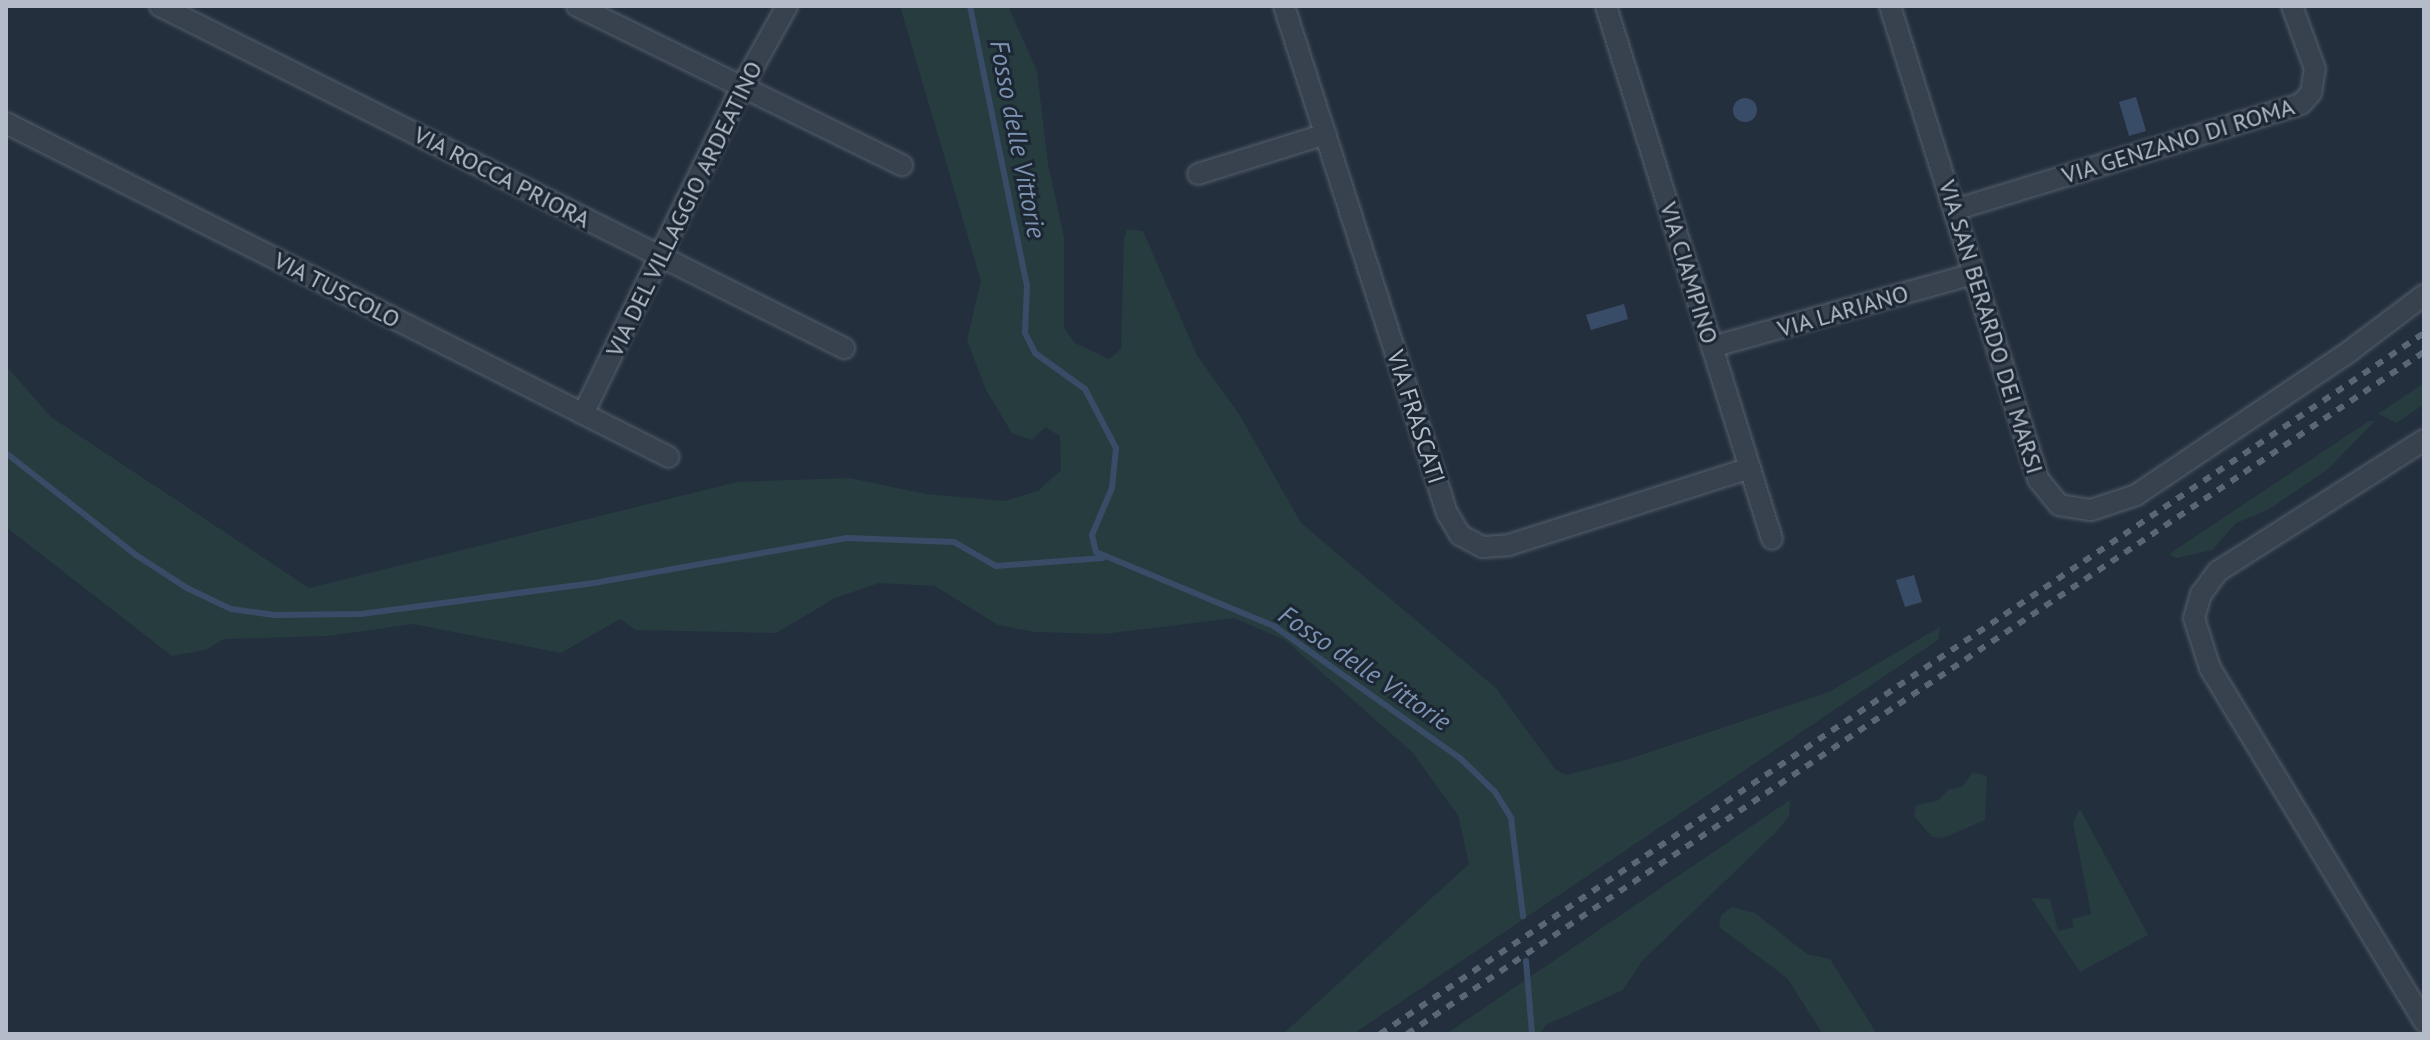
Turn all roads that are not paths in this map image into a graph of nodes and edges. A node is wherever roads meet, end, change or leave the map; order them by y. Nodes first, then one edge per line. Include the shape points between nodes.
1 (160, 6) edge
2 (577, 6) edge
3 (787, 6) edge
4 (1284, 6) edge
5 (1606, 6) edge
6 (1890, 6) edge
7 (2292, 6) edge
8 (742, 87) junction
9 (6, 123) edge
10 (1326, 134) junction
11 (902, 165) dead end
12 (1198, 174) dead end
13 (1954, 210) junction
14 (660, 256) junction
15 (1974, 274) junction
16 (2424, 295) edge
17 (1712, 347) junction
18 (844, 348) dead end
19 (583, 414) junction
20 (2424, 440) edge
21 (669, 457) dead end
22 (1750, 468) junction
23 (1772, 539) dead end
24 (2424, 1022) edge

1 - 14 street, VIA ROCCA PRIORA
2 - 8 street
3 - 8 street, VIA DEL VILLAGGIO ARDEATINO
4 - 10 street, VIA FRASCATI
5 - 17 street, VIA CIAMPINO
6 - 13 street, VIA SAN BERARDO DEI MARSI
7 - 13 street, VIA GENZANO DI ROMA via 2315,69 2311,93 2301,104
8 - 11 street
8 - 14 street, VIA DEL VILLAGGIO ARDEATINO
9 - 19 street, VIA TUSCOLO
10 - 12 street
10 - 22 street, VIA FRASCATI via 1447,513 1460,535 1483,547 1509,545
13 - 15 street, VIA SAN BERARDO DEI MARSI
14 - 18 street, VIA ROCCA PRIORA
14 - 19 street, VIA DEL VILLAGGIO ARDEATINO
15 - 16 street, VIA SAN BERARDO DEI MARSI via 2040,486 2059,505 2078,511 2136,495
15 - 17 street, VIA LARIANO
17 - 22 street, VIA CIAMPINO
19 - 21 street, VIA TUSCOLO
20 - 24 street via 2218,571 2201,594 2194,618 2210,668
22 - 23 street, VIA CIAMPINO

